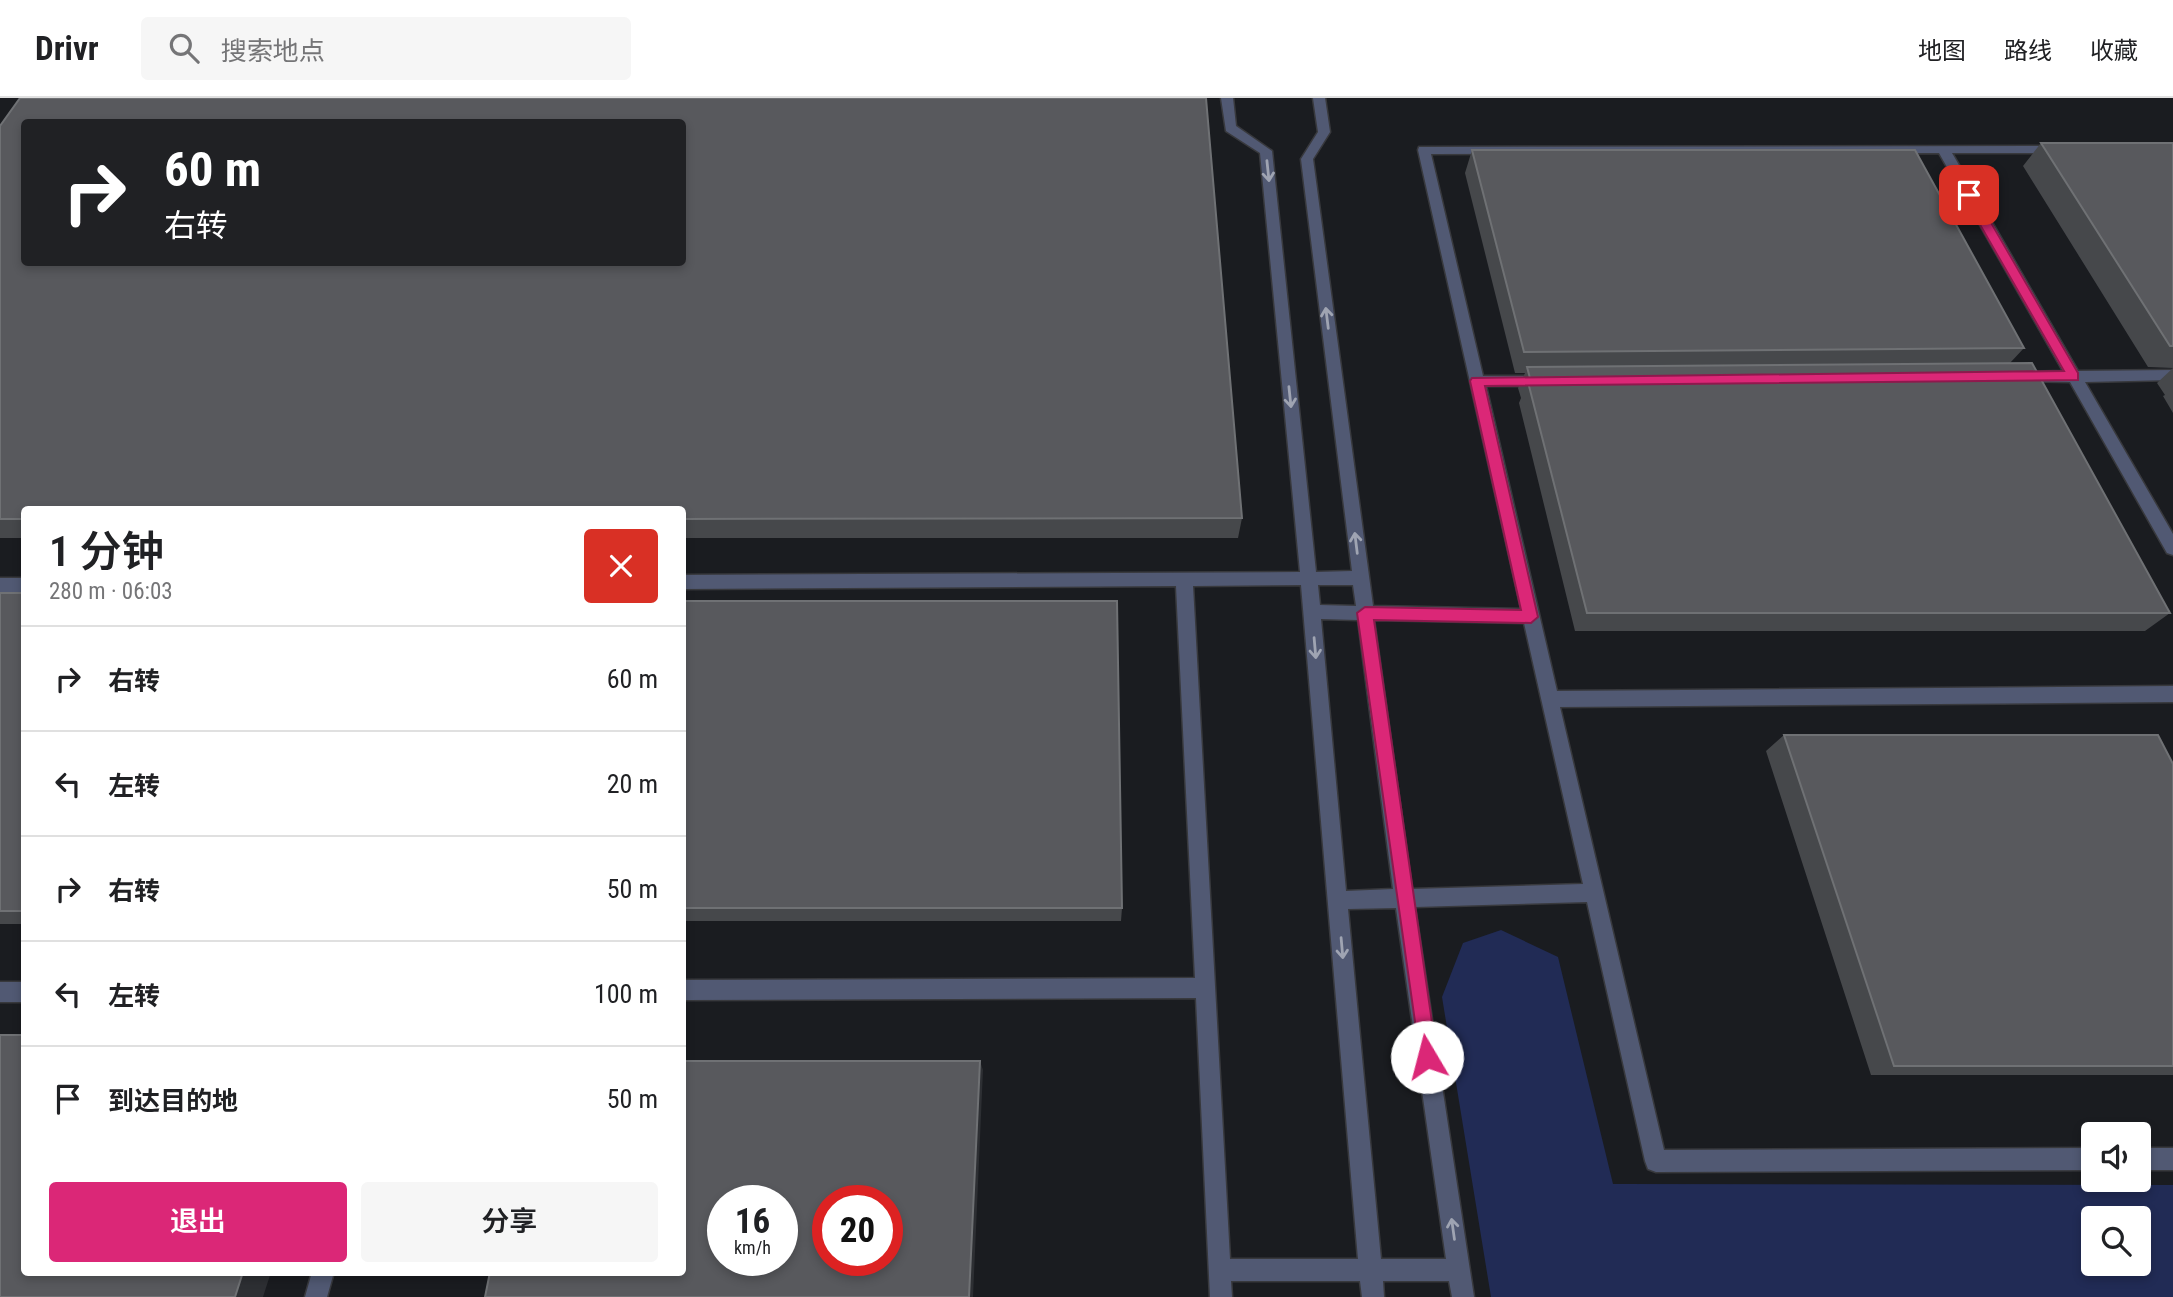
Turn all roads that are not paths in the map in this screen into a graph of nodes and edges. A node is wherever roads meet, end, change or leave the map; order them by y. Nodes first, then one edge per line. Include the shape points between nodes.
1 (1227, 98) edge
2 (1319, 98) edge
3 (1943, 149) junction
4 (2078, 149) edge
5 (2173, 375) edge
6 (2074, 376) junction
7 (2004, 377) edge
8 (1560, 380) edge
9 (1477, 381) junction
10 (2173, 548) edge
11 (1361, 578) junction
12 (1184, 579) junction
13 (1308, 579) junction
14 (686, 582) edge
15 (21, 584) edge
16 (0, 585) edge
17 (1312, 612) junction
18 (1365, 613) junction
19 (1531, 617) junction
20 (2173, 694) edge
21 (1550, 699) junction
22 (1594, 893) junction
23 (1404, 898) junction
24 (1337, 900) junction
25 (1205, 988) junction
26 (686, 990) edge
27 (0, 992) edge
28 (21, 992) edge
29 (2081, 1159) edge
30 (2151, 1159) edge
31 (2173, 1159) edge
32 (1219, 1270) junction
33 (1371, 1270) junction
34 (1459, 1270) junction
35 (322, 1276) edge
36 (316, 1297) edge
37 (1221, 1297) edge
38 (1373, 1297) edge
39 (1463, 1297) edge

1 -> 13 lane via 1230,128 1266,151
11 -> 2 lane via 1307,159 1324,132
3 - 4 lane
3 - 6 lane
3 - 9 lane via 1424,150
5 - 6 lane
6 - 7 lane
6 - 10 lane
8 - 9 lane
9 - 19 lane
11 - 13 lane
11 - 18 lane
12 - 13 lane
12 - 14 lane
12 - 25 lane
13 - 17 lane
15 - 16 lane
17 - 18 lane
17 -> 24 lane
18 - 19 lane
18 - 23 lane
19 - 21 lane
20 - 21 lane
21 - 22 lane
22 - 23 lane
22 - 29 lane via 1656,1161
23 - 24 lane
34 -> 23 lane
24 -> 33 lane
25 - 26 lane
25 - 32 lane
27 - 28 lane
30 - 31 lane
32 - 33 lane
32 - 37 lane
33 - 34 lane
33 - 38 lane
34 - 39 lane
35 - 36 lane

